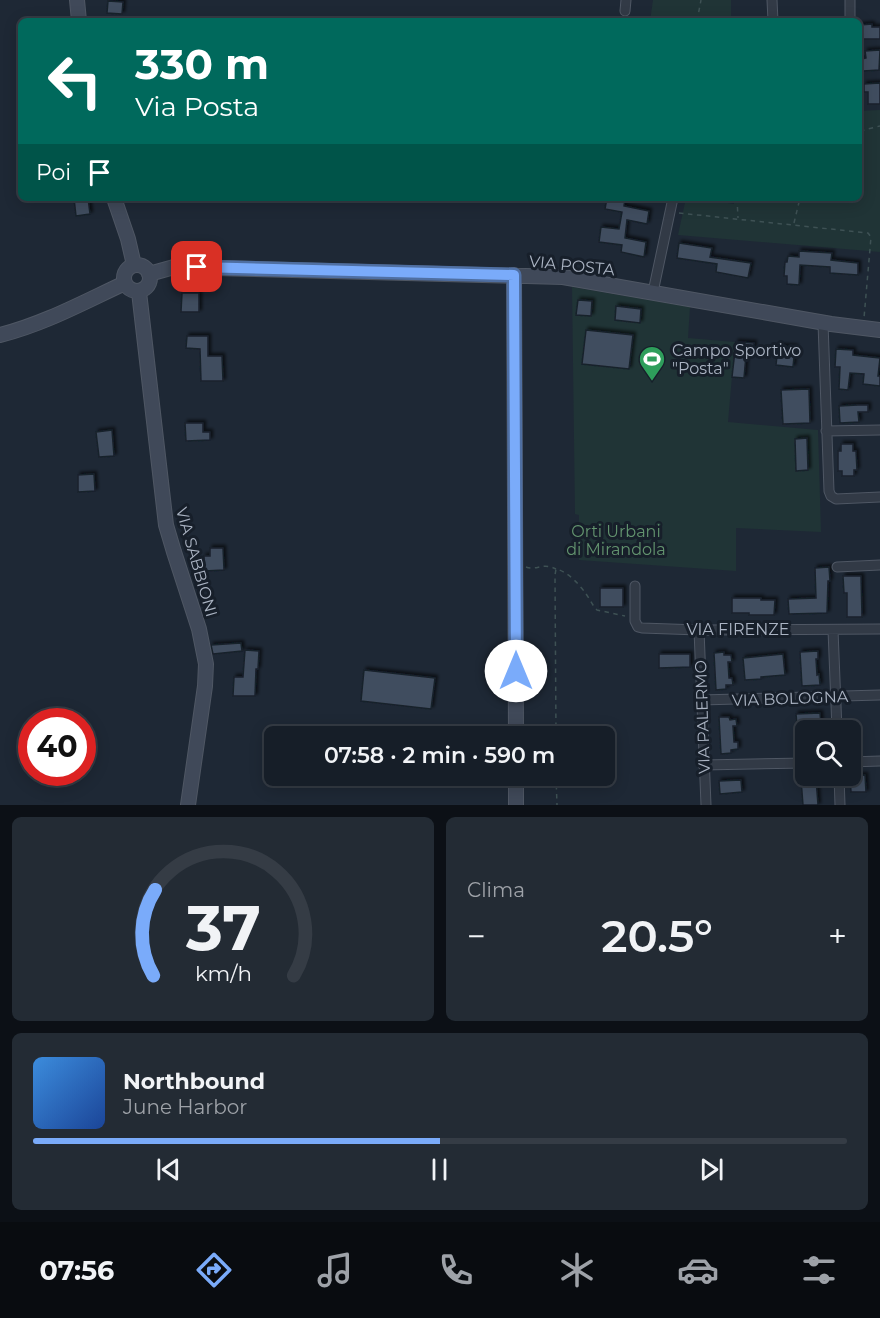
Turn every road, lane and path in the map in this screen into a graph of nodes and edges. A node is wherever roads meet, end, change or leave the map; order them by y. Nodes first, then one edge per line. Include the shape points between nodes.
1 (77, 0) edge
2 (626, 0) edge
3 (701, 0) edge
4 (772, 0) edge
5 (850, 0) edge
6 (625, 11) joint
7 (79, 18) edge
8 (632, 18) edge
9 (698, 18) edge
10 (773, 18) edge
11 (850, 18) edge
12 (880, 126) edge
13 (862, 130) edge
14 (115, 201) edge
15 (672, 201) edge
16 (737, 201) edge
17 (799, 201) edge
18 (670, 212) junction
19 (738, 219) junction
20 (793, 225) junction
21 (134, 265) junction
22 (514, 275) junction
23 (155, 277) junction
24 (125, 283) junction
25 (653, 292) junction
26 (144, 293) junction
27 (823, 323) junction
28 (863, 328) junction
29 (880, 330) edge
30 (0, 335) edge
31 (880, 430) edge
32 (826, 431) junction
33 (880, 498) edge
34 (515, 562) junction
35 (880, 565) edge
36 (837, 567) dead end
37 (556, 569) junction
38 (635, 586) dead end
39 (635, 616) junction
40 (880, 629) edge
41 (699, 630) junction
42 (833, 630) junction
43 (880, 695) edge
44 (836, 697) junction
45 (701, 700) junction
46 (837, 720) edge
47 (516, 726) edge
48 (556, 726) edge
49 (880, 761) edge
50 (861, 762) edge
51 (795, 763) edge
52 (703, 765) junction
53 (516, 786) edge
54 (556, 786) edge
55 (839, 786) edge
56 (188, 805) edge
57 (516, 805) edge
58 (557, 805) edge
59 (705, 805) edge
60 (840, 805) edge

1 - 7 street
2 - 6 street
3 - 9 path
4 - 10 street
5 - 11 street
6 - 8 path
12 - 13 path
14 - 21 street
15 - 18 street
16 - 19 path
17 - 20 path
18 - 19 path
18 - 25 street
19 - 20 path
20 - 28 path via 870,234
21 - 23 street
21 - 24 street via 124,274
22 - 23 street, VIA POSTA via 174,267
22 - 25 street, VIA POSTA via 575,278
22 - 34 street
23 - 26 path
23 - 26 street
24 - 26 street via 130,290
24 - 30 street via 31,326
25 - 27 street, VIA POSTA
26 - 56 street, VIA SABBIONI via 166,525 206,664
27 - 28 street, VIA POSTA
27 - 32 street
28 - 29 street, VIA POSTA
31 - 32 street
32 - 33 street via 831,496
34 - 37 path via 522,562 529,569
34 - 47 street
35 - 36 street
37 - 39 path via 578,585 597,610
37 - 48 path
38 - 39 street
39 - 41 street, VIA FIRENZE via 636,624 642,628
40 - 42 street, VIA FIRENZE
41 - 42 street, VIA FIRENZE
41 - 45 street, VIA PALERMO
42 - 44 street
43 - 44 street, VIA BOLOGNA
44 - 45 street, VIA BOLOGNA
44 - 46 street
45 - 52 street, VIA PALERMO
49 - 50 street
51 - 52 street
52 - 59 street, VIA PALERMO
53 - 57 street
54 - 58 path
55 - 60 street

